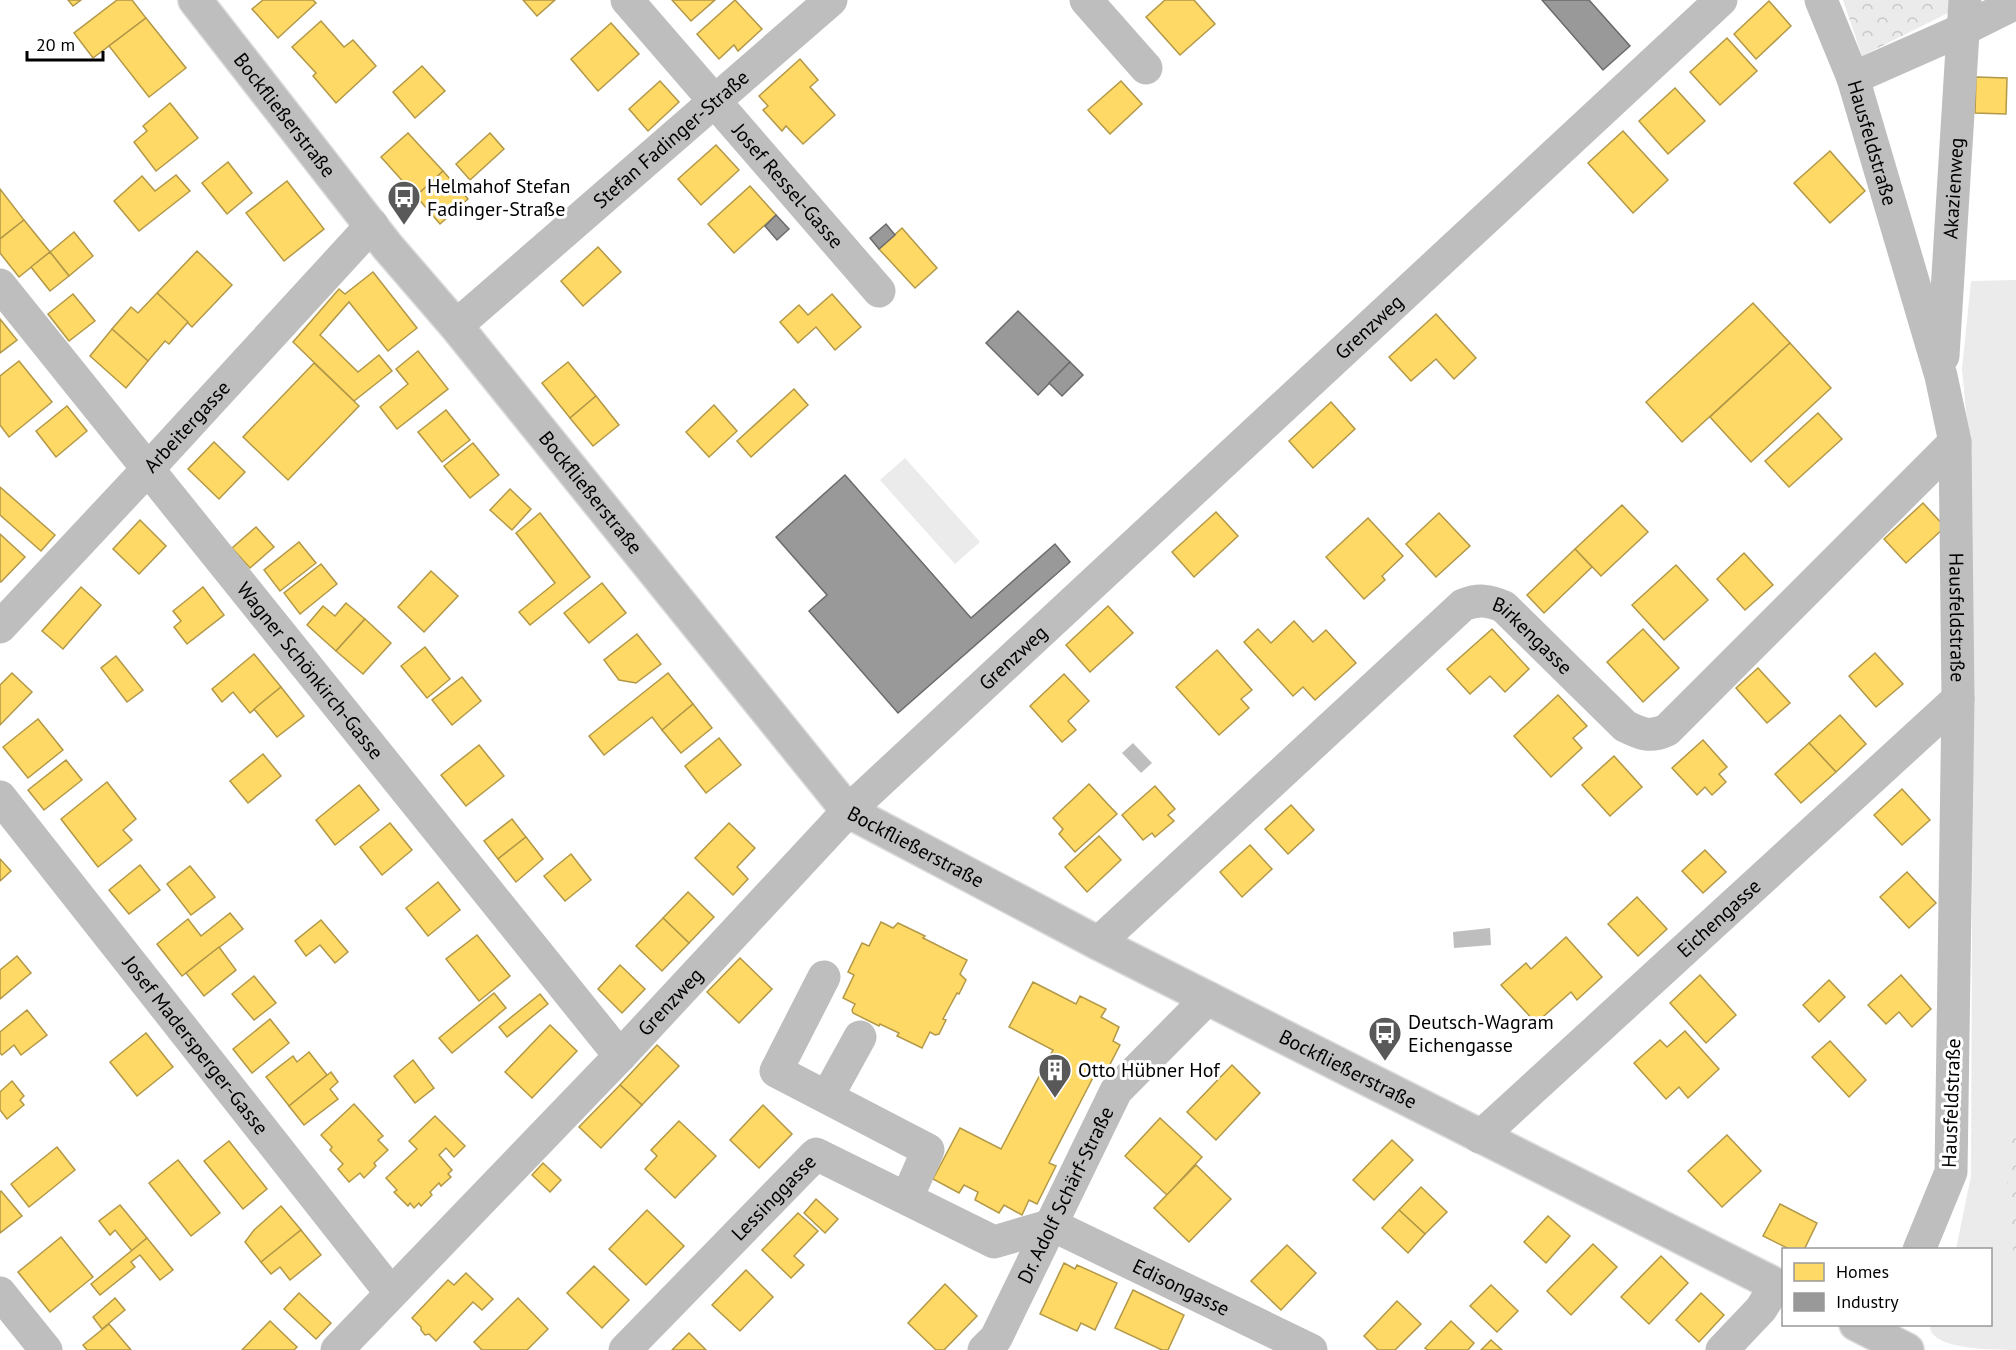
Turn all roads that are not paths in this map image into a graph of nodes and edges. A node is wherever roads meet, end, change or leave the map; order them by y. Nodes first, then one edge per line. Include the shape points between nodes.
1 (195, 0) edge
2 (627, 0) edge
3 (831, 0) edge
4 (1086, 0) edge
5 (1721, 0) edge
6 (1821, 0) edge
7 (2016, 3) edge
8 (1965, 15) edge
9 (1146, 68) dead end
10 (1852, 78) junction
11 (714, 101) junction
12 (372, 225) junction
13 (0, 285) edge
14 (879, 291) dead end
15 (456, 326) junction
16 (1941, 376) junction
17 (1955, 442) junction
18 (147, 470) junction
19 (0, 627) edge
20 (1958, 699) junction
21 (0, 796) edge
22 (848, 811) junction
23 (1098, 943) junction
24 (824, 976) dead end
25 (1208, 998) junction
26 (860, 1037) dead end
27 (620, 1056) junction
28 (827, 1097) junction
29 (1480, 1137) junction
30 (907, 1198) junction
31 (1052, 1226) junction
32 (1920, 1248) edge
33 (1780, 1287) edge
34 (0, 1293) edge
35 (391, 1293) junction
36 (46, 1350) edge
37 (337, 1350) edge
38 (625, 1350) edge
39 (984, 1350) edge
40 (1311, 1350) edge
41 (1722, 1350) edge

1 - 12 street, Bockfließerstraße
2 - 11 street, Josef Ressel-Gasse
3 - 11 street, Stefan Fadinger-Straße
4 - 9 street
5 - 22 street, Grenzweg
6 - 10 street, Hausfeldstraße
7 - 8 street
8 - 10 street
8 - 16 street, Akazienweg
10 - 16 street, Hausfeldstraße
11 - 14 street, Josef Ressel-Gasse
11 - 15 street, Stefan Fadinger-Straße
12 - 15 street, Bockfließerstraße
12 - 18 street, Arbeitergasse
13 - 18 street, Wagner Schönkirch-Gasse
15 - 22 street, Bockfließerstraße
16 - 17 street, Hausfeldstraße
17 - 20 street, Hausfeldstraße
17 - 23 street, Birkengasse via 1667,730 1657,735 1645,735 1625,726 1504,607 1482,601 1463,605
18 - 19 street, Arbeitergasse
18 - 27 street, Wagner Schönkirch-Gasse
20 - 29 street, Eichengasse
20 - 32 street, Hausfeldstraße via 1951,1172
21 - 35 street, Josef Madersperger-Gasse
22 - 23 street, Bockfließerstraße
22 - 27 street, Grenzweg
23 - 25 street, Bockfließerstraße
24 - 28 street via 776,1071
25 - 29 street, Bockfließerstraße
25 - 31 street, Dr. Adolf Schärf-Straße via 1116,1091
26 - 28 street
27 - 35 street, Grenzweg
28 - 30 street via 928,1150
29 - 33 street, Bockfließerstraße
30 - 31 street, Lessinggasse via 994,1242
30 - 38 street, Lessinggasse via 816,1154
31 - 39 street, Dr. Adolf Schärf-Straße via 996,1338
31 - 40 street, Edisongasse
33 - 41 street
34 - 36 street
35 - 37 street, Grenzweg

